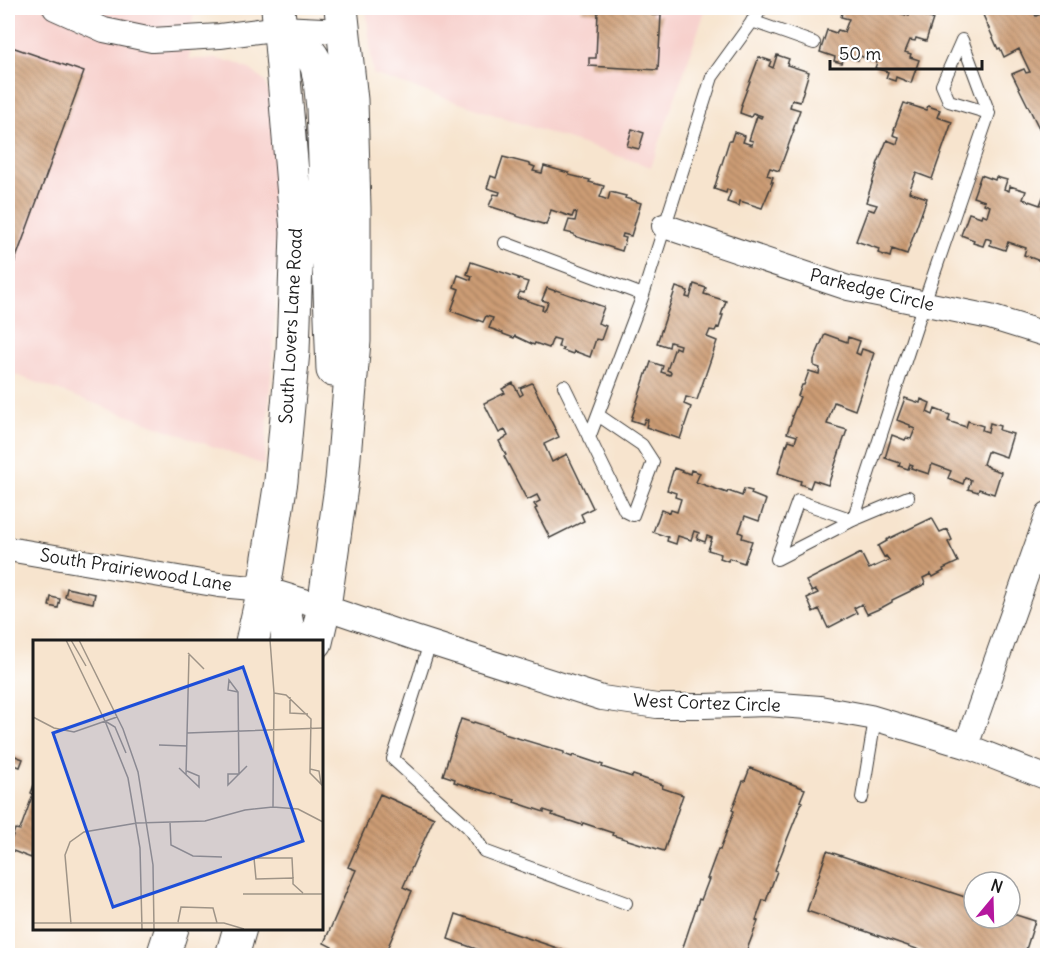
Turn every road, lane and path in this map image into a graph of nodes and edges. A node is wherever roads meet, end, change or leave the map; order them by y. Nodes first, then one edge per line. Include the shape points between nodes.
1 (55, 8) edge
2 (318, 8) edge
3 (762, 8) edge
4 (280, 18) edge
5 (342, 19) edge
6 (752, 21) junction
7 (814, 43) dead end
8 (988, 113) junction
9 (664, 226) junction
10 (505, 243) dead end
11 (643, 295) junction
12 (924, 303) junction
13 (1047, 335) edge
14 (564, 386) dead end
15 (598, 415) junction
16 (589, 438) junction
17 (342, 480) junction
18 (908, 497) dead end
19 (1047, 514) edge
20 (853, 520) junction
21 (8, 549) edge
22 (264, 589) junction
23 (324, 607) junction
24 (252, 640) edge
25 (287, 640) edge
26 (316, 640) edge
27 (430, 643) junction
28 (875, 719) junction
29 (966, 746) junction
30 (1047, 778) edge
31 (862, 798) dead end
32 (626, 903) dead end
33 (171, 930) edge
34 (239, 930) edge
35 (163, 956) edge
36 (232, 956) edge

1 - 4 street via 104,30 152,40 220,36
2 - 5 main road via 328,23
3 - 6 lane
4 - 5 street
4 - 17 main road via 310,53 320,75 333,379
4 - 22 main road, South Lovers Lane Road via 297,232 292,363 281,481
5 - 17 main road via 351,100 354,341
6 - 7 lane
6 - 9 lane via 712,77
8 - 8 lane via 949,101 942,85 962,40
8 - 12 lane
9 - 11 lane
9 - 12 street, Parkedge Circle via 848,288
10 - 11 lane
11 - 15 lane
12 - 13 street, Parkedge Circle via 990,317
12 - 20 lane
14 - 16 lane
15 - 16 lane
15 - 16 lane via 642,445 653,462 633,515 625,511
17 - 23 main road
18 - 20 lane
19 - 29 street
20 - 20 lane via 805,544 777,559 798,501
21 - 22 street, South Prairiewood Lane
22 - 23 street, West Cortez Circle
22 - 24 main road, South Lovers Lane Road
22 - 25 main road via 284,611
23 - 26 main road
23 - 27 street, West Cortez Circle
27 - 28 street, West Cortez Circle via 602,698 657,706 767,704 820,708
27 - 32 lane via 393,759 468,827 483,851
28 - 29 street, West Cortez Circle
28 - 31 lane
29 - 30 street, West Cortez Circle
33 - 35 main road
34 - 36 main road

